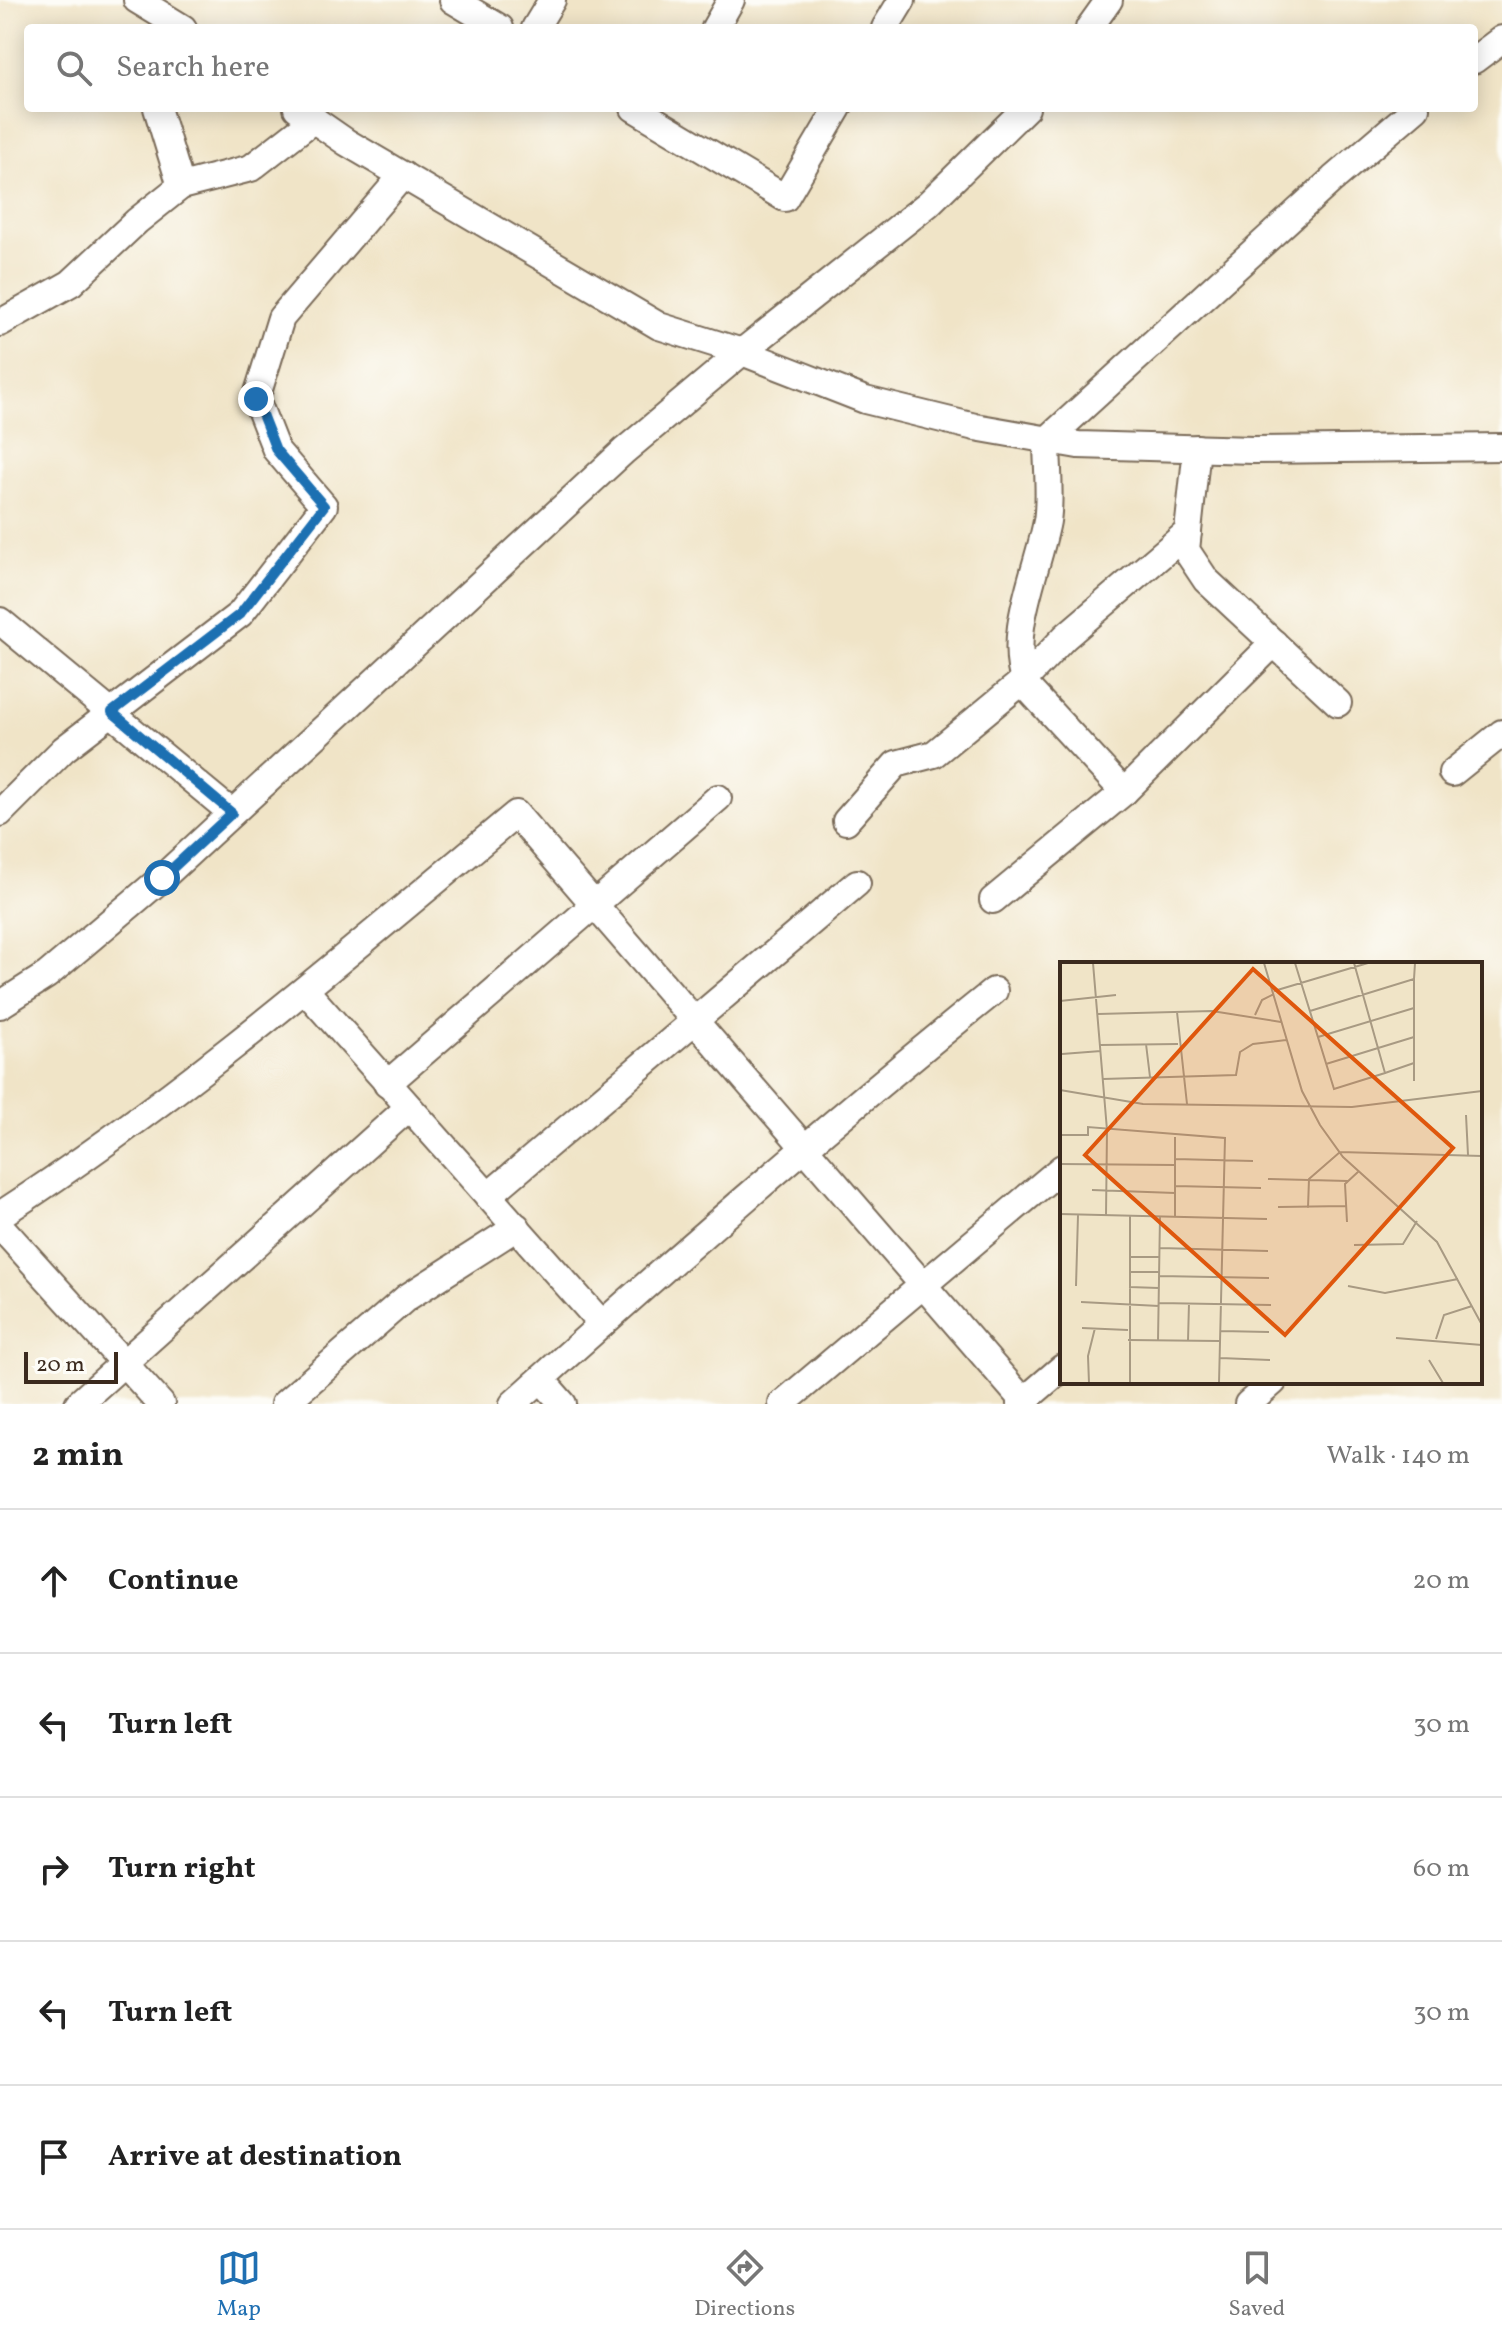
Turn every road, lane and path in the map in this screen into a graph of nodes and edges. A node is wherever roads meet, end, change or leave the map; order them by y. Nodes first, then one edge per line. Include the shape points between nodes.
1 (137, 0) edge
2 (453, 0) edge
3 (552, 0) edge
4 (731, 0) edge
5 (902, 0) edge
6 (1109, 0) edge
7 (179, 20) edge
8 (493, 24) edge
9 (537, 24) edge
10 (717, 24) edge
11 (887, 24) edge
12 (1092, 24) edge
13 (1502, 39) edge
14 (1478, 57) edge
15 (158, 112) edge
16 (836, 112) edge
17 (1022, 112) edge
18 (1411, 112) edge
19 (306, 114) edge
20 (663, 115) edge
21 (403, 175) junction
22 (181, 186) junction
23 (0, 323) edge
24 (742, 352) junction
25 (1047, 440) junction
26 (1502, 447) edge
27 (1197, 448) junction
28 (1188, 532) junction
29 (0, 621) edge
30 (1274, 643) junction
31 (1024, 680) junction
32 (1338, 703) dead end
33 (112, 712) junction
34 (1502, 733) edge
35 (1452, 773) dead end
36 (1124, 792) junction
37 (718, 798) dead end
38 (0, 813) edge
39 (232, 813) junction
40 (846, 821) dead end
41 (857, 883) dead end
42 (993, 900) dead end
43 (595, 905) junction
44 (305, 990) junction
45 (994, 991) dead end
46 (0, 1005) edge
47 (695, 1021) junction
48 (387, 1084) junction
49 (408, 1108) junction
50 (805, 1148) junction
51 (1060, 1170) edge
52 (488, 1196) junction
53 (0, 1215) edge
54 (0, 1226) edge
55 (517, 1227) junction
56 (923, 1285) junction
57 (602, 1324) junction
58 (125, 1363) junction
59 (1060, 1370) edge
60 (541, 1379) junction
61 (1271, 1384) edge
62 (1023, 1403) edge
63 (78, 1404) edge
64 (161, 1404) edge
65 (284, 1404) edge
66 (513, 1404) edge
67 (563, 1404) edge
68 (782, 1404) edge
69 (1248, 1404) edge

1 - 7 street
2 - 8 street
3 - 9 street
4 - 10 street
5 - 11 street
6 - 12 street
13 - 14 street
15 - 22 street
16 - 20 street via 785,198
17 - 24 street via 928,204
18 - 25 street
19 - 21 street
19 - 22 street via 251,168
21 - 24 street via 659,326
21 - 33 street via 281,318 256,399 276,450 324,506 240,614
22 - 23 street via 71,283
24 - 25 street via 865,400
24 - 39 street via 624,451
25 - 27 street
25 - 31 street via 1047,518 1022,620 1018,666
26 - 27 street
27 - 28 street
28 - 30 street via 1186,550 1206,580
28 - 31 street via 1065,637
29 - 33 street
30 - 32 street
30 - 36 street
31 - 36 street
31 - 40 street via 934,754 896,764
33 - 38 street via 64,749
33 - 39 street
34 - 35 street
36 - 42 street
37 - 43 street
39 - 46 street via 47,975
41 - 47 street
43 - 44 street via 516,814
43 - 47 street
43 - 48 street
44 - 48 street
44 - 53 street via 224,1056
45 - 50 street
47 - 50 street
47 - 52 street
48 - 49 street
49 - 52 street
49 - 58 street
50 - 56 street
50 - 57 street
51 - 56 street
52 - 55 street
54 - 58 street
55 - 57 street
55 - 65 street via 406,1298
56 - 62 street
56 - 68 street
57 - 60 street
58 - 63 street
58 - 64 street
59 - 62 street
60 - 66 street
60 - 67 street
61 - 69 street

